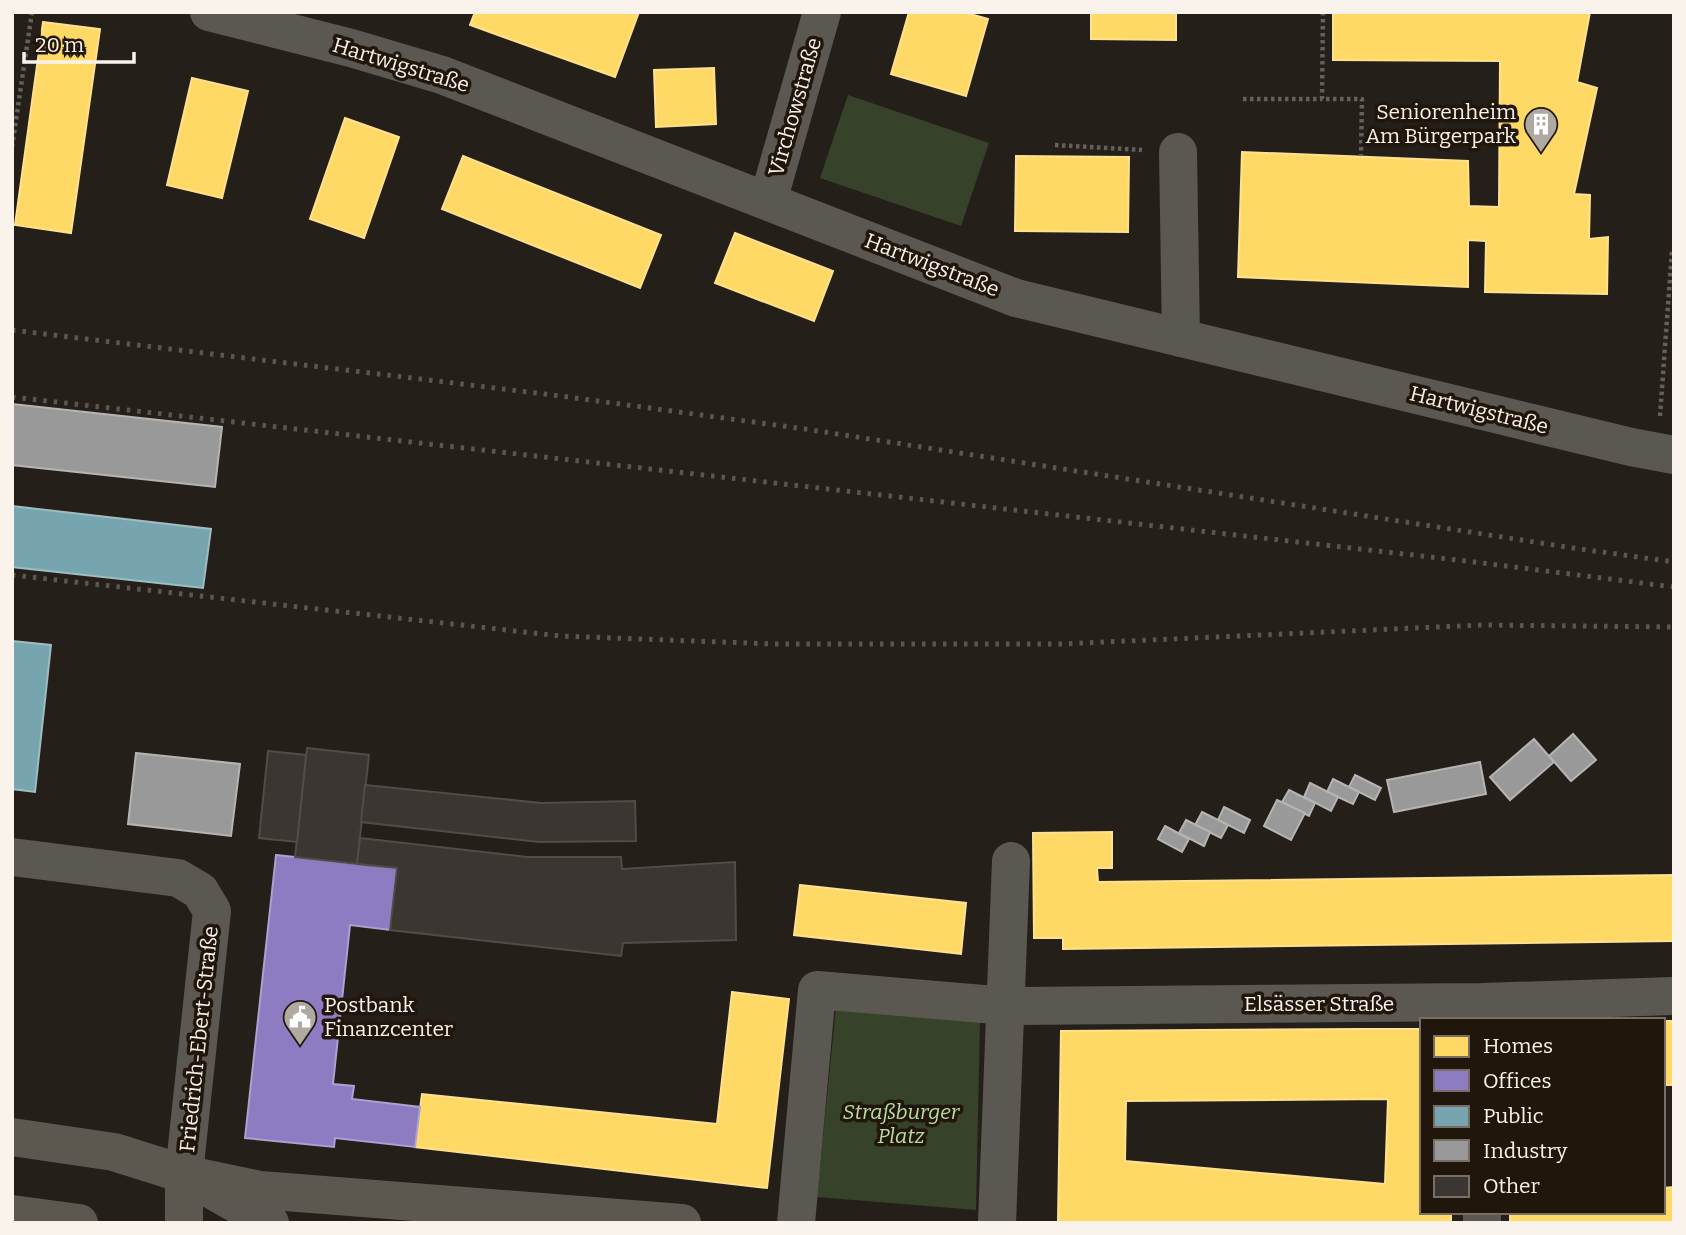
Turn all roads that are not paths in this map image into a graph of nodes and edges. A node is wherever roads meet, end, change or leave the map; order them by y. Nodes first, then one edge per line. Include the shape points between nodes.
1 (209, 12) edge
2 (822, 12) edge
3 (1178, 152) road end
4 (768, 201) junction
5 (1181, 338) junction
6 (1665, 453) edge
7 (12, 857) edge
8 (1011, 861) dead end
9 (1674, 996) edge
10 (1007, 1006) junction
11 (1482, 1011) edge
12 (12, 1137) edge
13 (184, 1174) junction
14 (12, 1214) edge
15 (625, 1221) edge
16 (79, 1223) edge
17 (184, 1223) edge
18 (270, 1223) edge
19 (682, 1223) edge
20 (796, 1223) edge
21 (997, 1223) edge

1 - 4 street, Hartwigstraße via 442,75
2 - 4 street, Virchowstraße
3 - 5 street
4 - 5 street, Hartwigstraße via 1016,298
5 - 6 street, Hartwigstraße
7 - 13 street, Friedrich-Ebert-Straße via 178,878 200,891 212,911
8 - 10 street
9 - 11 street, Elsässer Straße
10 - 11 street, Elsässer Straße
10 - 20 street via 817,990
10 - 21 street
12 - 13 main road, Friedrich-Ebert-Straße via 114,1152
13 - 15 main road, Friedrich-Ebert-Straße via 260,1190
13 - 17 main road, Friedrich-Ebert-Straße
13 - 18 street, Friedrich-Ebert-Straße
14 - 16 main road
15 - 19 main road, Friedrich-Ebert-Straße

